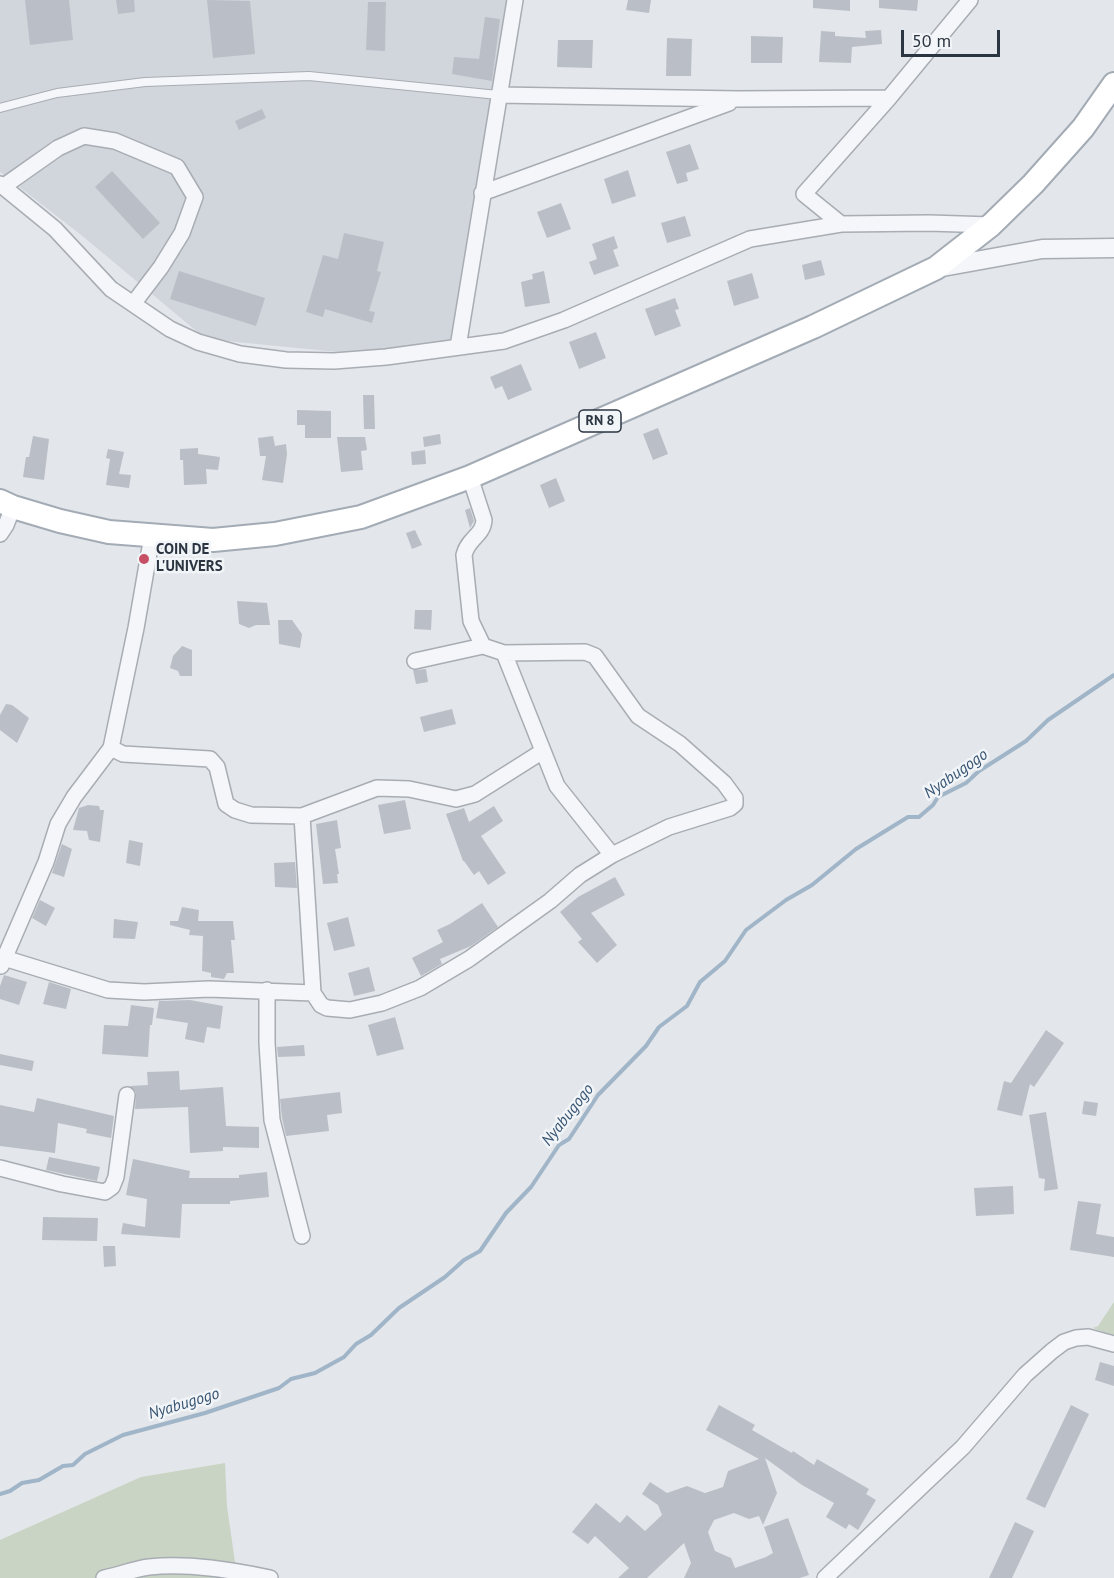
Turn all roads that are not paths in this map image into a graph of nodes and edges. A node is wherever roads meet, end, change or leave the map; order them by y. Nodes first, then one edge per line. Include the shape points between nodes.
1 (515, 0) edge
2 (970, 0) edge
3 (1114, 84) edge
4 (498, 95) junction
5 (889, 98) junction
6 (738, 99) junction
7 (0, 108) edge
8 (2, 185) edge
9 (482, 194) junction
10 (841, 224) junction
11 (991, 225) junction
12 (1114, 248) edge
13 (936, 268) junction
14 (133, 304) junction
15 (458, 347) junction
16 (470, 477) junction
17 (6, 504) edge
18 (0, 534) edge
19 (152, 536) junction
20 (483, 646) junction
21 (504, 652) junction
22 (415, 661) dead end
23 (111, 748) junction
24 (543, 751) junction
25 (302, 816) junction
26 (612, 855) junction
27 (2, 963) edge
28 (267, 990) junction
29 (313, 993) junction
30 (127, 1095) dead end
31 (0, 1168) edge
32 (303, 1236) dead end
33 (1114, 1344) edge
34 (104, 1578) edge
35 (270, 1578) edge
36 (825, 1578) edge

1 - 4 street
2 - 5 street
3 - 11 main road, RN 8 via 1083,128
4 - 6 street
4 - 7 lane via 309,76 145,82 57,93
4 - 9 street
5 - 6 street
5 - 10 street via 804,194
6 - 9 street
8 - 14 street via 56,229 111,288
8 - 14 street via 58,148 84,136 115,141 177,167 195,197 182,233
9 - 15 street
10 - 11 street
10 - 15 street via 750,240 564,320 504,341
11 - 13 main road, RN 8
12 - 13 street via 1042,249
13 - 16 main road, RN 8 via 803,331
14 - 15 street via 170,330 240,354 334,361
16 - 19 main road, RN 8 via 361,517 275,534 213,540
16 - 20 street via 484,526 466,546 464,555 471,621
17 - 18 street via 6,525
17 - 19 main road, RN 8 via 109,532
19 - 23 street
20 - 21 street
20 - 22 street
21 - 24 street
21 - 26 street via 585,652 595,656 638,716 680,744 735,798 730,808 669,826
23 - 25 street via 123,754 210,759 217,767 226,804 235,810 251,815
23 - 27 street via 58,824 46,862
24 - 25 street via 475,794 456,799 409,789 377,788
24 - 26 street via 557,786
25 - 29 street
26 - 29 street via 469,959 420,988 350,1010 327,1008
27 - 28 street via 108,990
28 - 29 street
28 - 32 street via 272,1120
30 - 31 street via 116,1177 105,1192
33 - 36 street via 1088,1337 1064,1342 1025,1375 963,1447
34 - 35 street via 148,1567 185,1567 225,1569

